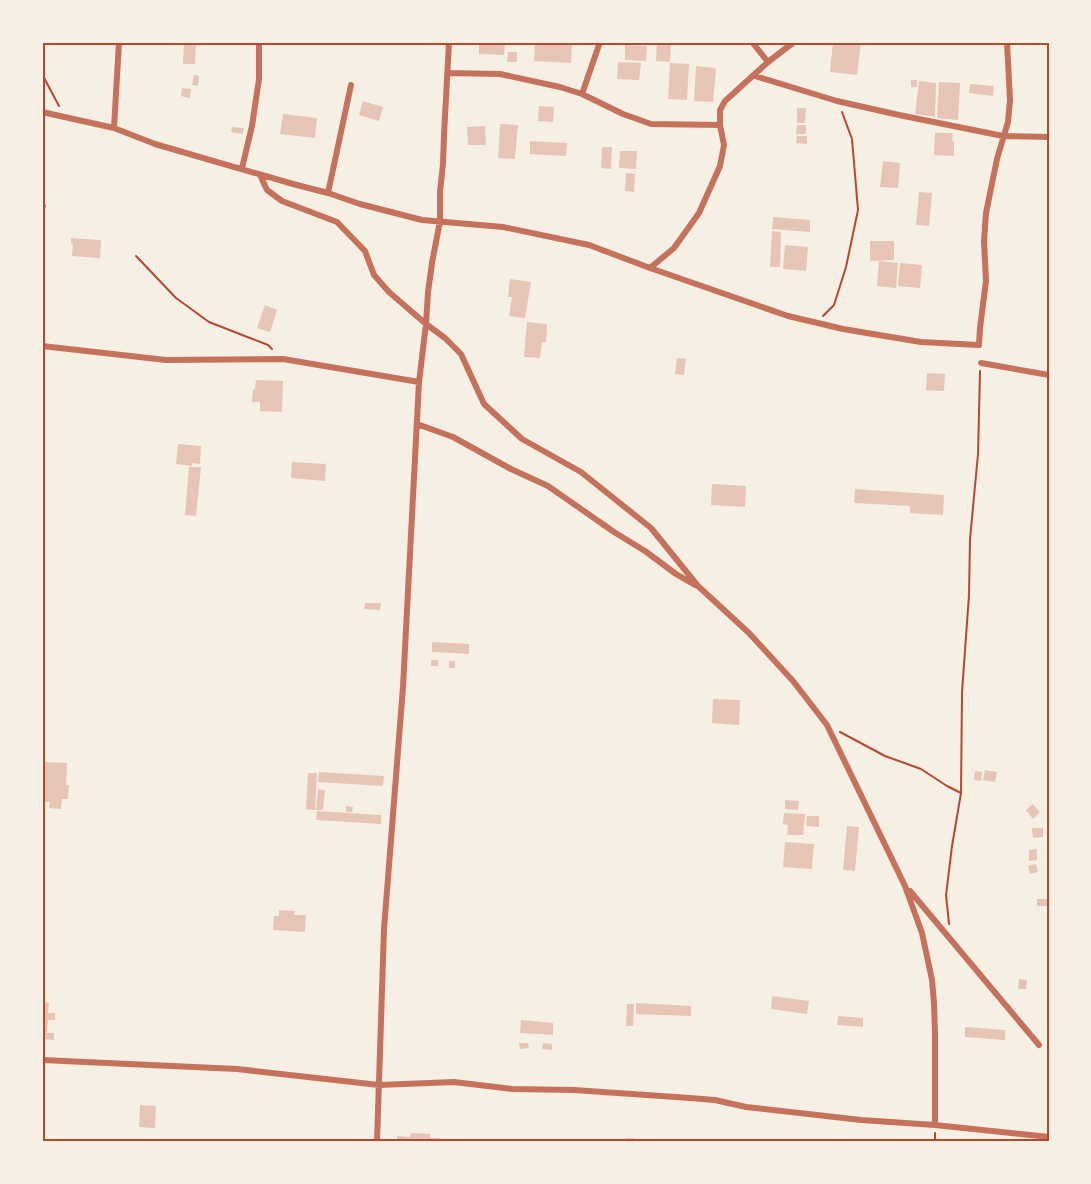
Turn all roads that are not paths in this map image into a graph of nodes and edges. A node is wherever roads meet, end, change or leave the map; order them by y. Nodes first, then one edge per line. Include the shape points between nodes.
1 (119, 42) edge
2 (259, 42) edge
3 (449, 42) edge
4 (600, 42) edge
5 (752, 42) edge
6 (794, 42) edge
7 (1006, 42) edge
8 (768, 62) junction
9 (448, 73) junction
10 (755, 76) junction
11 (351, 86) dead end
12 (582, 94) junction
13 (42, 112) edge
14 (720, 125) junction
15 (114, 128) junction
16 (1003, 136) junction
17 (1049, 136) edge
18 (242, 168) junction
19 (260, 175) junction
20 (328, 193) junction
21 (440, 221) junction
22 (650, 268) junction
23 (426, 324) junction
24 (42, 346) edge
25 (981, 363) road end
26 (1049, 375) edge
27 (419, 382) junction
28 (417, 424) junction
29 (698, 586) junction
30 (905, 886) junction
31 (1040, 1045) dead end
32 (42, 1060) edge
33 (379, 1085) junction
34 (935, 1125) junction
35 (1049, 1137) edge
36 (377, 1142) edge

1 - 15 street
2 - 18 street via 259,79
3 - 9 street
4 - 12 street
5 - 8 street
6 - 8 street
7 - 16 street via 1010,100
8 - 10 street
9 - 12 street via 500,74
9 - 21 street
10 - 14 street via 725,101 720,110
10 - 16 street via 837,101
11 - 20 street
12 - 14 street via 651,124
13 - 15 street
14 - 22 street via 724,145 720,166 699,213 674,248
15 - 18 street via 154,144
16 - 17 street
16 - 22 street via 986,213 986,281 980,345 921,342 788,316
18 - 19 street
19 - 20 street
19 - 23 street via 267,190 282,201 337,222 365,251 374,275
20 - 21 street via 422,220
21 - 22 street via 503,227 589,245
21 - 23 street
23 - 27 street
23 - 29 street via 461,354 484,404 522,439 581,472 651,528
24 - 27 street via 166,360 283,359
25 - 26 street
27 - 28 street
28 - 29 street via 453,437 548,486
28 - 33 street via 404,687 384,929
29 - 30 street via 794,681 827,725
30 - 31 street
30 - 34 street via 933,980
32 - 33 street via 237,1069
33 - 34 street via 454,1082 690,1098 861,1120
33 - 36 street
34 - 35 street

